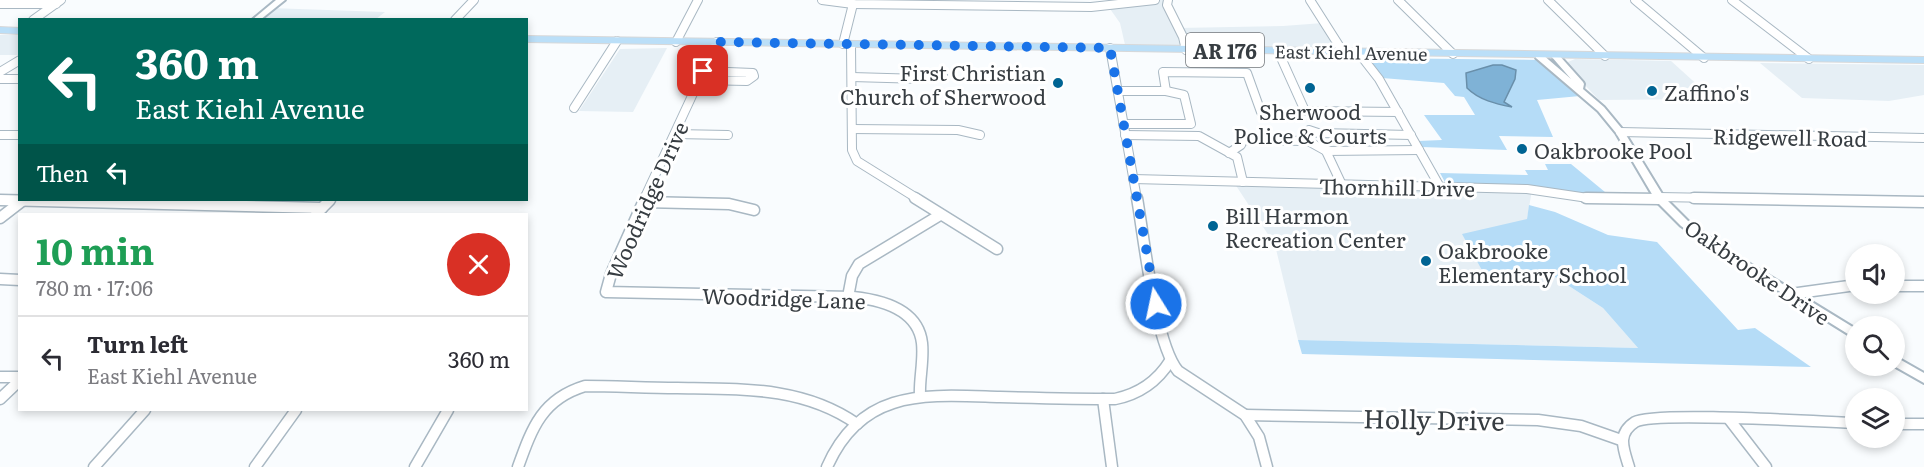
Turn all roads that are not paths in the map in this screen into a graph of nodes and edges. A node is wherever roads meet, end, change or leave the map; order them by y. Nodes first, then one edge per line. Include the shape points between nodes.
1 (281, 0) edge
2 (474, 0) edge
3 (698, 0) edge
4 (822, 0) edge
5 (1155, 0) edge
6 (1168, 0) edge
7 (1310, 0) edge
8 (1398, 0) edge
9 (1548, 0) edge
10 (1635, 0) edge
11 (1732, 0) edge
12 (59, 2) edge
13 (0, 4) edge
14 (853, 4) junction
15 (36, 18) edge
16 (258, 18) edge
17 (458, 18) edge
18 (0, 30) edge
19 (18, 30) edge
20 (528, 39) edge
21 (618, 41) junction
22 (676, 42) junction
23 (717, 42) junction
24 (847, 44) junction
25 (1110, 48) junction
26 (1186, 50) junction
27 (1278, 51) junction
28 (1343, 52) junction
29 (1358, 52) junction
30 (1452, 54) junction
31 (1539, 56) junction
32 (1555, 56) junction
33 (1605, 56) junction
34 (1704, 58) junction
35 (1809, 59) junction
36 (1924, 60) edge
37 (18, 61) edge
38 (703, 71) junction
39 (0, 72) edge
40 (943, 75) dead end
41 (852, 77) junction
42 (0, 79) edge
43 (18, 79) edge
44 (699, 80) junction
45 (1579, 88) junction
46 (1118, 91) junction
47 (1166, 91) junction
48 (574, 108) dead end
49 (1261, 112) dead end
50 (1398, 112) junction
51 (1124, 124) junction
52 (852, 129) junction
53 (1620, 132) junction
54 (675, 134) junction
55 (0, 135) edge
56 (18, 135) edge
57 (728, 135) dead end
58 (980, 135) dead end
59 (1125, 135) junction
60 (1411, 135) junction
61 (1924, 138) edge
62 (1308, 141) junction
63 (1419, 150) junction
64 (1326, 151) junction
65 (1229, 153) junction
66 (1133, 179) junction
67 (1243, 182) junction
68 (1342, 185) junction
69 (1440, 187) junction
70 (1660, 198) junction
71 (18, 200) edge
72 (0, 201) edge
73 (22, 201) edge
74 (50, 201) edge
75 (644, 202) junction
76 (1924, 202) edge
77 (754, 210) dead end
78 (319, 211) edge
79 (940, 215) junction
80 (0, 218) edge
81 (997, 249) dead end
82 (0, 279) edge
83 (18, 280) edge
84 (1845, 286) edge
85 (1905, 286) edge
86 (1924, 286) edge
87 (606, 292) joint
88 (1791, 294) junction
89 (848, 297) junction
90 (1845, 328) edge
91 (1170, 361) junction
92 (1905, 367) edge
93 (0, 377) edge
94 (18, 379) edge
95 (1924, 379) edge
96 (18, 381) edge
97 (920, 396) junction
98 (0, 399) edge
99 (1103, 399) junction
100 (144, 411) edge
101 (295, 411) edge
102 (447, 411) edge
103 (1245, 415) junction
104 (1729, 419) junction
105 (1845, 423) edge
106 (857, 424) junction
107 (1905, 424) edge
108 (1924, 424) edge
109 (1621, 440) junction
110 (94, 467) edge
111 (255, 467) edge
112 (416, 467) edge
113 (518, 467) edge
114 (827, 467) edge
115 (1112, 467) edge
116 (1267, 467) edge
117 (1629, 467) edge
118 (1766, 467) edge

1 - 16 street
2 - 17 street
3 - 22 street
4 - 14 street
5 - 14 street via 1097,7
6 - 26 street
7 - 28 street
8 - 30 street
9 - 33 street
10 - 34 street
11 - 35 street
12 - 13 street
12 - 15 street
14 - 24 street
18 - 19 main road
20 - 21 main road, East Kiehl Avenue / AR 176
21 - 22 main road, East Kiehl Avenue / AR 176
21 - 48 street
22 - 23 main road, East Kiehl Avenue / AR 176
23 - 24 main road, East Kiehl Avenue / AR 176
23 - 38 street, Woodridge Drive
24 - 25 main road, East Kiehl Avenue / AR 176
24 - 41 street
25 - 26 main road, East Kiehl Avenue / AR 176
25 - 46 street
26 - 27 main road, East Kiehl Avenue / AR 176
27 - 28 main road, East Kiehl Avenue / AR 176
27 - 50 street via 1305,111
28 - 29 main road, East Kiehl Avenue / AR 176
29 - 30 main road, East Kiehl Avenue / AR 176
29 - 50 street via 1380,79
30 - 31 main road, East Kiehl Avenue / AR 176
31 - 32 main road, East Kiehl Avenue / AR 176
31 - 45 street, Oakbrooke Drive
32 - 33 main road, East Kiehl Avenue / AR 176
32 - 45 street, Oakbrooke Drive via 1580,84
33 - 34 main road, East Kiehl Avenue / AR 176
34 - 35 main road, East Kiehl Avenue / AR 176
35 - 36 main road, East Kiehl Avenue / AR 176
37 - 39 street
38 - 44 street, Woodridge Drive
38 - 44 street via 745,71 753,76 747,81
40 - 41 street via 922,79
41 - 52 street
42 - 43 street
44 - 54 street, Woodridge Drive
45 - 53 street, Oakbrooke Drive
46 - 47 street
46 - 51 street
47 - 49 street via 1163,72 1247,73
47 - 51 street via 1184,95 1191,124
50 - 60 street
51 - 59 street
52 - 58 street via 949,130
52 - 79 street via 853,154 860,165
53 - 61 street, Ridgewell Road
53 - 70 street, Oakbrooke Drive
54 - 57 street
54 - 75 street, Woodridge Drive
55 - 56 street
59 - 65 street via 1199,136
59 - 66 street
60 - 62 street via 1309,130
60 - 63 street
62 - 64 street
62 - 65 street via 1243,140
63 - 64 street
63 - 69 street
64 - 68 street
65 - 67 street via 1237,157
66 - 67 street, Thornhill Drive
66 - 91 street
67 - 68 street, Thornhill Drive
68 - 69 street, Thornhill Drive
69 - 70 street, Thornhill Drive via 1527,189 1616,200
70 - 76 street, Thornhill Drive
70 - 88 street, Oakbrooke Drive via 1695,232
71 - 72 street
73 - 80 street
74 - 78 street
75 - 77 street via 729,204
75 - 87 street, Woodridge Drive
79 - 81 street
79 - 89 street via 859,264
82 - 83 street
84 - 88 street
85 - 86 street
87 - 89 street, Woodridge Lane
88 - 90 street, Oakbrooke Drive
89 - 97 street, Woodridge Lane via 888,303 906,313 919,328
91 - 99 street via 1158,378 1137,393
91 - 103 street via 1178,371
92 - 95 street
93 - 94 street
96 - 98 street
97 - 99 street
97 - 106 street via 886,406
99 - 115 street
100 - 110 street
101 - 111 street
102 - 112 street
103 - 109 street, Holly Drive via 1538,420 1570,423
103 - 116 street via 1259,437
104 - 105 street
104 - 109 street via 1647,419 1627,428
104 - 118 street
106 - 113 street via 825,404 787,393 585,386 564,393 544,408
106 - 114 street via 837,447
107 - 108 street
109 - 117 street

